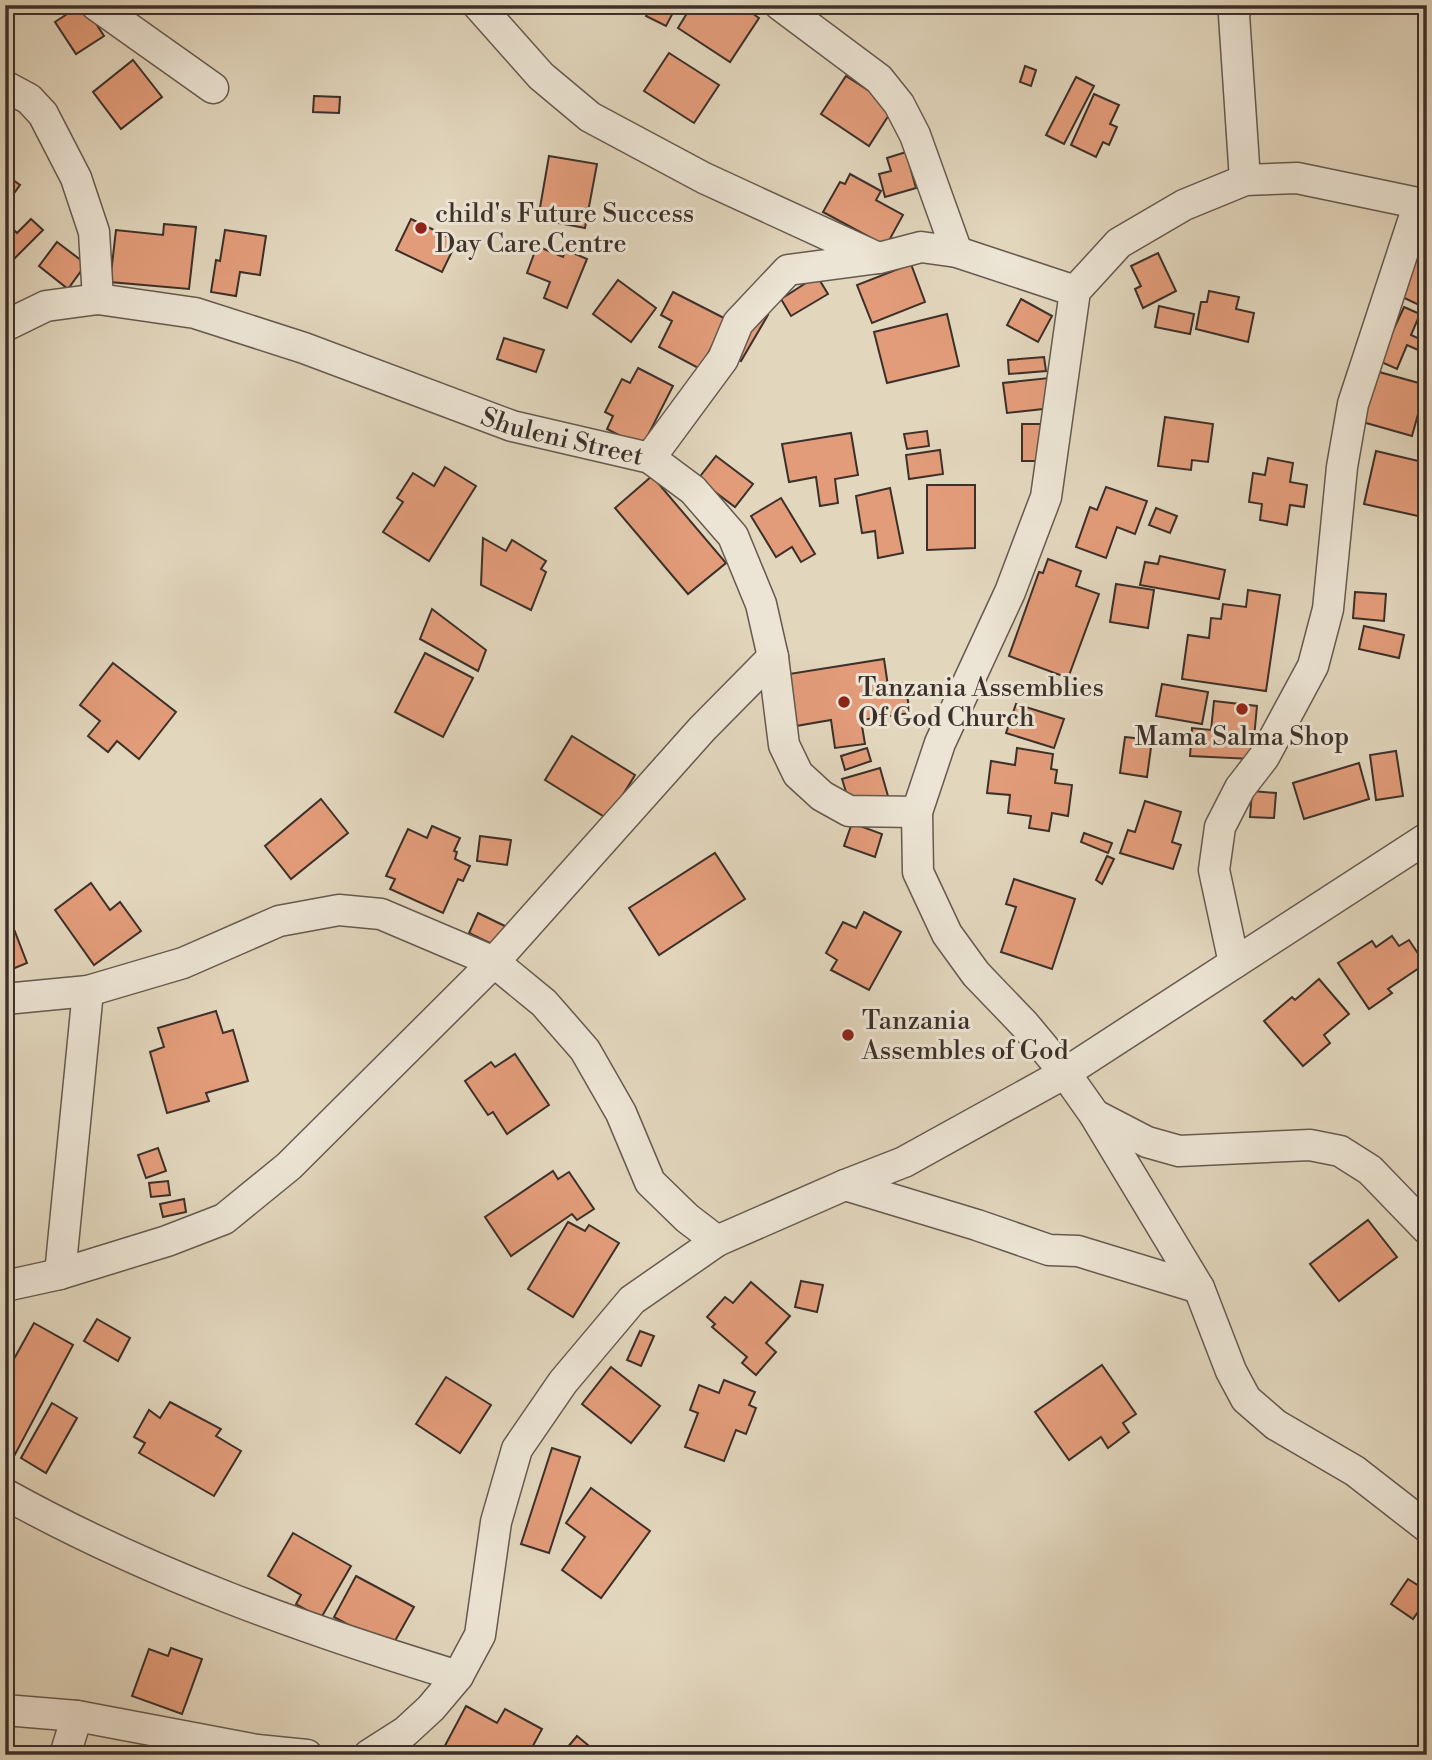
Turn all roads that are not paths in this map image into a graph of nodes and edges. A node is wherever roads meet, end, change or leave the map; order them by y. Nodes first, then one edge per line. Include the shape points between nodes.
1 (96, 5) edge
2 (478, 5) edge
3 (780, 5) edge
4 (1237, 5) edge
5 (5, 86) edge
6 (213, 88) dead end
7 (1245, 180) junction
8 (1423, 204) edge
9 (957, 252) junction
10 (879, 258) junction
11 (1075, 291) junction
12 (98, 299) junction
13 (5, 326) edge
14 (650, 458) junction
15 (773, 657) junction
16 (917, 811) junction
17 (1427, 838) edge
18 (494, 962) junction
19 (1234, 963) junction
20 (88, 991) junction
21 (5, 999) edge
22 (1065, 1073) junction
23 (1094, 1114) junction
24 (845, 1185) junction
25 (1427, 1229) edge
26 (717, 1241) junction
27 (60, 1274) junction
28 (5, 1286) edge
29 (1199, 1288) junction
30 (5, 1494) edge
31 (1427, 1527) edge
32 (458, 1676) junction
33 (5, 1710) edge
34 (77, 1716) junction
35 (65, 1755) edge
36 (306, 1755) edge
37 (369, 1755) edge

1 - 6 street
2 - 10 street via 541,76 590,117 704,178
3 - 9 street via 879,79 899,104 915,135
4 - 7 street
5 - 12 street via 29,99 43,114 76,178 94,232
7 - 8 street via 1297,178
7 - 11 street via 1184,205 1119,243
8 - 19 street via 1353,404 1328,609 1313,666 1220,827 1214,870
9 - 10 street via 921,247
9 - 11 street
10 - 14 street via 788,270 738,323 723,359
11 - 16 street via 1046,497 1010,592 940,743
12 - 13 street, Shuleni Street via 46,306
12 - 14 street, Shuleni Street via 195,313 304,348 512,426
14 - 15 street, Shuleni Street via 693,490 733,536 761,604
15 - 16 street, Shuleni Street via 785,745 798,774 822,796 849,811
15 - 18 street via 702,729
16 - 22 street via 918,872 947,934 976,974
17 - 19 street
18 - 20 street via 381,914 340,910 279,922 183,964
18 - 26 street via 544,1003 585,1050 621,1113 650,1182
18 - 27 street via 289,1166 224,1219
19 - 22 street
20 - 21 street
20 - 27 street
22 - 23 street
22 - 24 street via 904,1162
23 - 25 street via 1147,1142 1179,1151 1310,1145 1340,1152 1370,1170
23 - 29 street
24 - 26 street
24 - 29 street via 1049,1250 1078,1251
26 - 32 street via 632,1300 563,1382 517,1449 496,1522 480,1635
27 - 28 street
29 - 31 street via 1246,1399 1276,1425 1355,1471
30 - 32 street via 120,1553 352,1644
32 - 37 street via 405,1732
33 - 34 street
34 - 35 street
34 - 36 street

